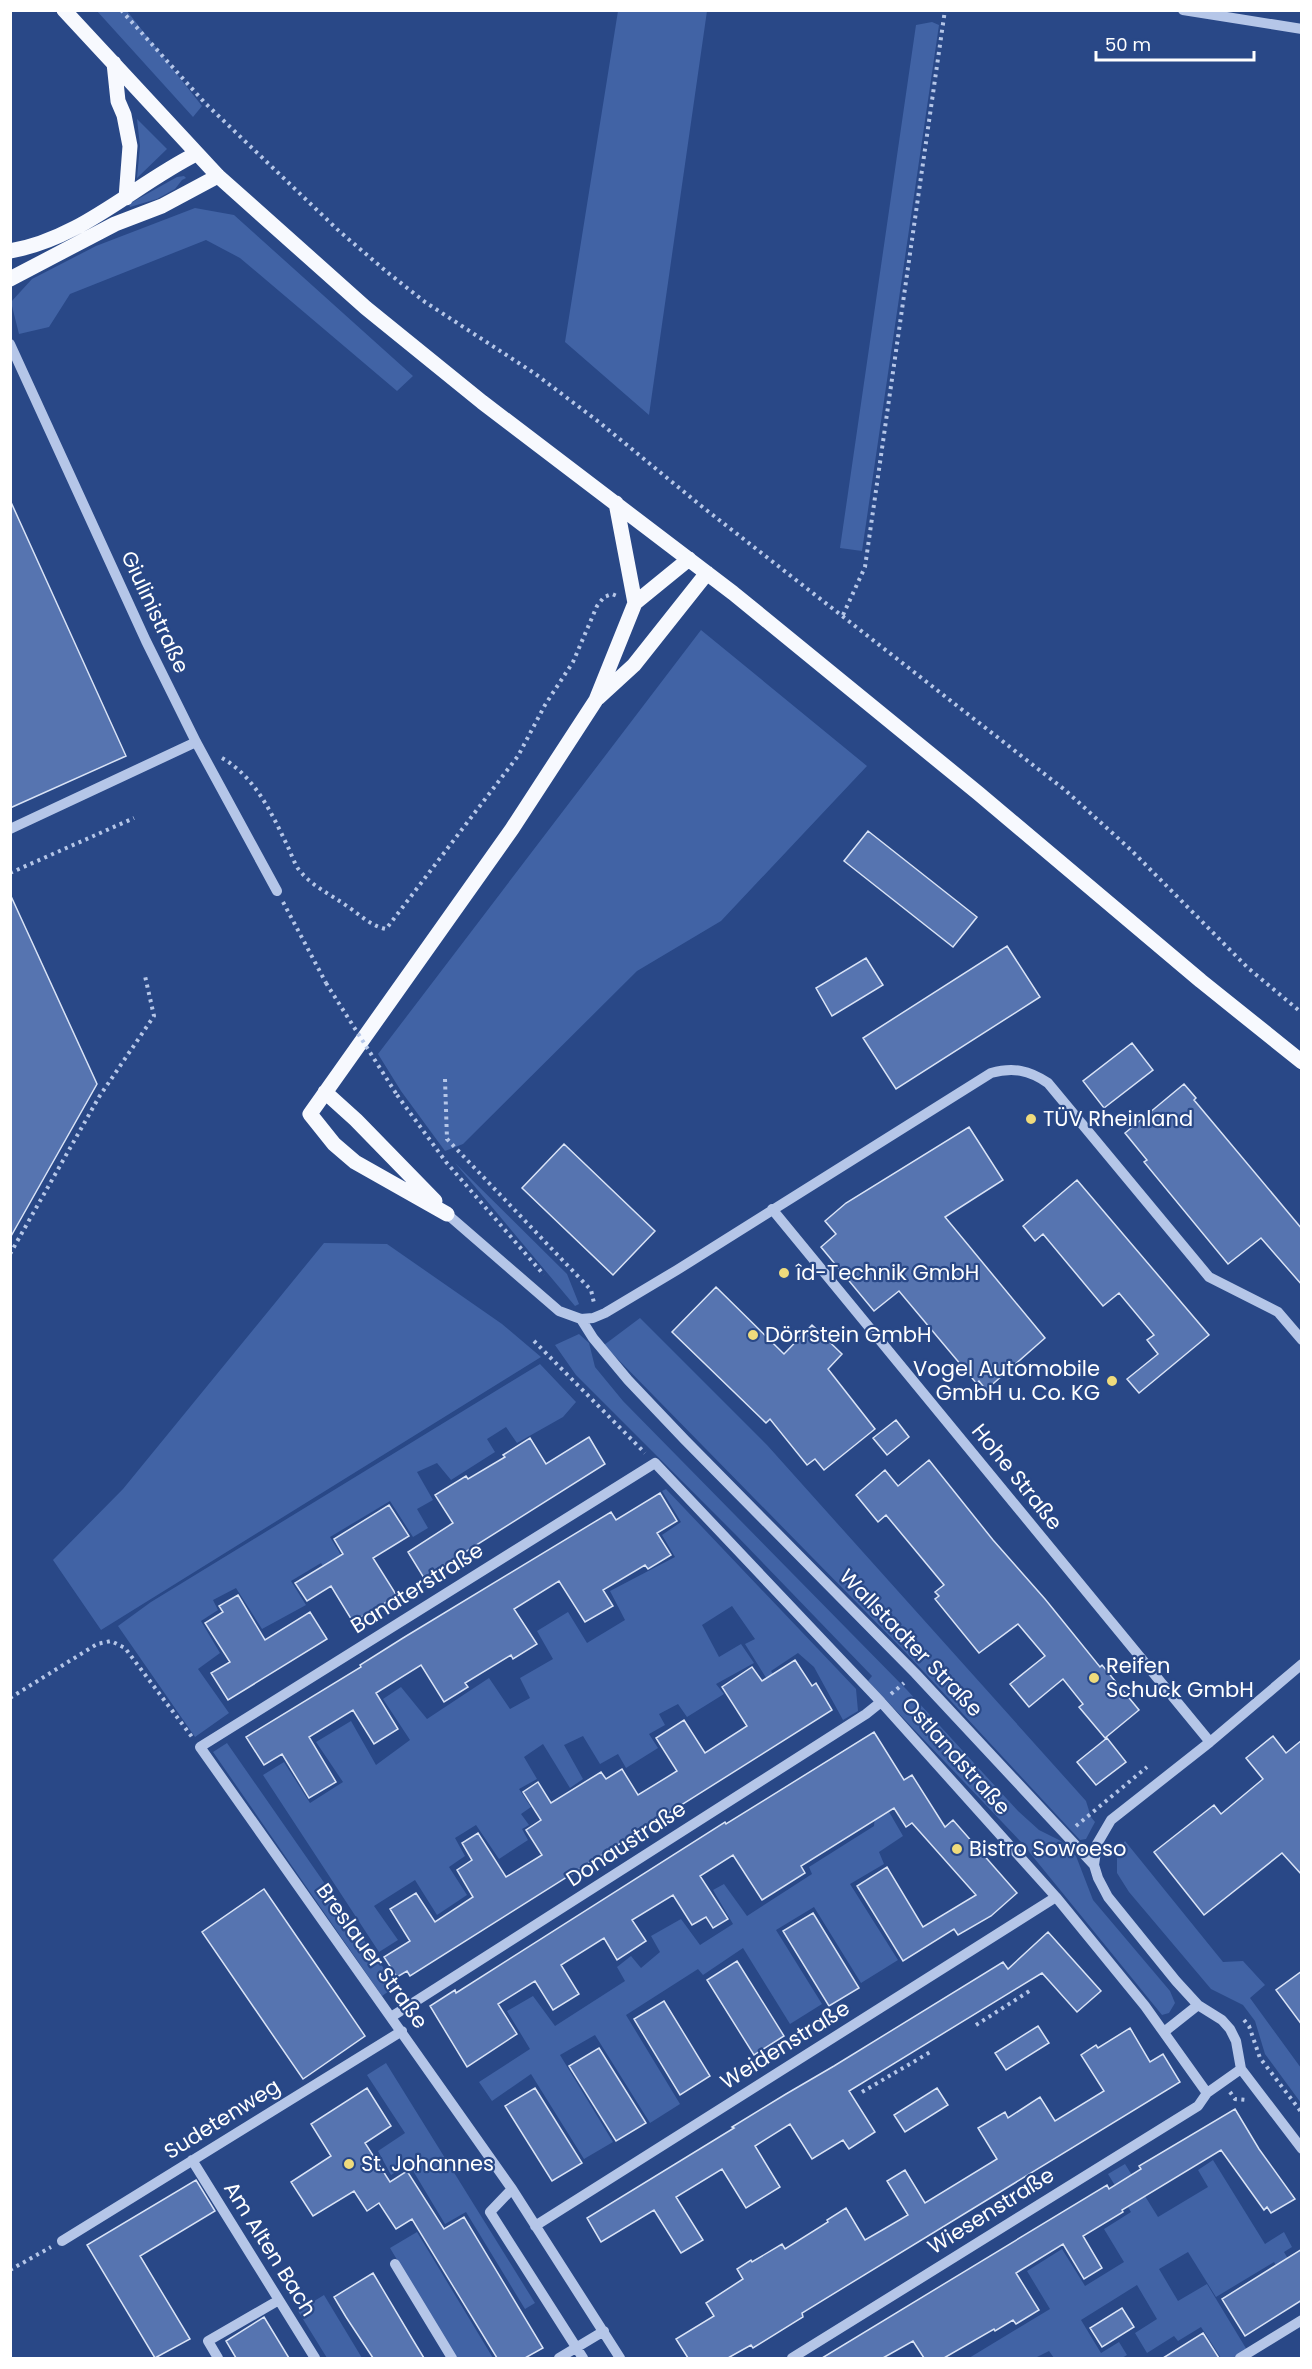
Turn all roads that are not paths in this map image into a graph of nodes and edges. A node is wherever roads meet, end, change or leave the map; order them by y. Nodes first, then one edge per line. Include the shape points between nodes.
1 (64, 10) edge
2 (1183, 10) edge
3 (1302, 30) edge
4 (114, 63) junction
5 (196, 154) junction
6 (218, 176) junction
7 (126, 198) junction
8 (10, 251) edge
9 (10, 279) edge
10 (10, 344) edge
11 (616, 503) junction
12 (689, 559) junction
13 (707, 573) junction
14 (635, 603) junction
15 (596, 700) junction
16 (196, 742) junction
17 (10, 829) edge
18 (277, 891) road end
19 (1302, 1062) edge
20 (325, 1092) junction
21 (771, 1209) junction
22 (447, 1214) junction
23 (581, 1319) junction
24 (1302, 1340) edge
25 (655, 1463) joint
26 (1302, 1664) edge
27 (881, 1702) junction
28 (1210, 1742) junction
29 (200, 1747) joint
30 (1094, 1865) junction
31 (1056, 1897) junction
32 (1198, 2005) junction
33 (391, 2017) junction
34 (402, 2031) junction
35 (1164, 2032) junction
36 (1241, 2069) junction
37 (1208, 2093) junction
38 (1302, 2149) edge
39 (192, 2160) junction
40 (512, 2189) junction
41 (536, 2226) junction
42 (62, 2241) road end
43 (395, 2264) dead end
44 (279, 2301) junction
45 (1302, 2320) edge
46 (604, 2331) junction
47 (576, 2348) junction
48 (218, 2358) edge
49 (315, 2358) edge
50 (452, 2358) edge
51 (560, 2358) edge
52 (583, 2358) edge
53 (620, 2358) edge
54 (792, 2358) edge
55 (1240, 2358) edge

1 - 4 main road
2 - 3 street
4 - 5 main road
4 - 7 main road via 118,101 130,146
5 - 6 main road
5 - 7 main road
6 - 9 main road
6 - 11 main road via 375,315
7 - 8 main road via 63,234 30,248
10 - 16 street, Giulinistraße
11 - 12 main road
11 - 14 main road
12 - 13 main road
12 - 14 main road
13 - 15 main road via 634,665
13 - 19 main road
14 - 15 main road
15 - 20 main road via 512,828
16 - 17 street
16 - 18 street, Giulinistraße
20 - 22 main road
20 - 22 main road via 310,1114 334,1144 355,1162
21 - 23 street via 599,1316
21 - 24 street via 991,1073 1022,1070 1048,1083 1209,1277 1278,1312
21 - 28 street, Hohe Straße
22 - 23 street via 559,1311
23 - 30 street, Wallstadter Straße via 628,1380 915,1673
25 - 27 street, Ostlandstraße
25 - 29 street, Banaterstraße
26 - 28 street
27 - 31 street, Ostlandstraße
27 - 33 street, Donaustraße
28 - 30 street via 1111,1820 1097,1844
29 - 33 street, Breslauer Straße
30 - 32 street, Wallstadter Straße via 1108,1897
31 - 35 street, Ostlandstraße
31 - 41 street, Weidenstraße
32 - 35 street
32 - 36 street, Wallstadter Straße via 1230,2029
33 - 34 street, Breslauer Straße
34 - 39 street, Sudetenweg
34 - 40 street, Breslauer Straße
35 - 37 street, Ostlandstraße
36 - 37 street, Wiesenstraße
36 - 38 street
37 - 54 street, Wiesenstraße via 1198,2106
39 - 42 street, Sudetenweg
39 - 44 street, Am Alten Bach
40 - 41 street, Breslauer Straße
40 - 47 street via 490,2212
41 - 46 street, Breslauer Straße
43 - 50 street
44 - 48 street via 208,2341
44 - 49 street, Am Alten Bach
45 - 55 street
46 - 47 street
46 - 53 street, Breslauer Straße
47 - 51 street
47 - 52 street

